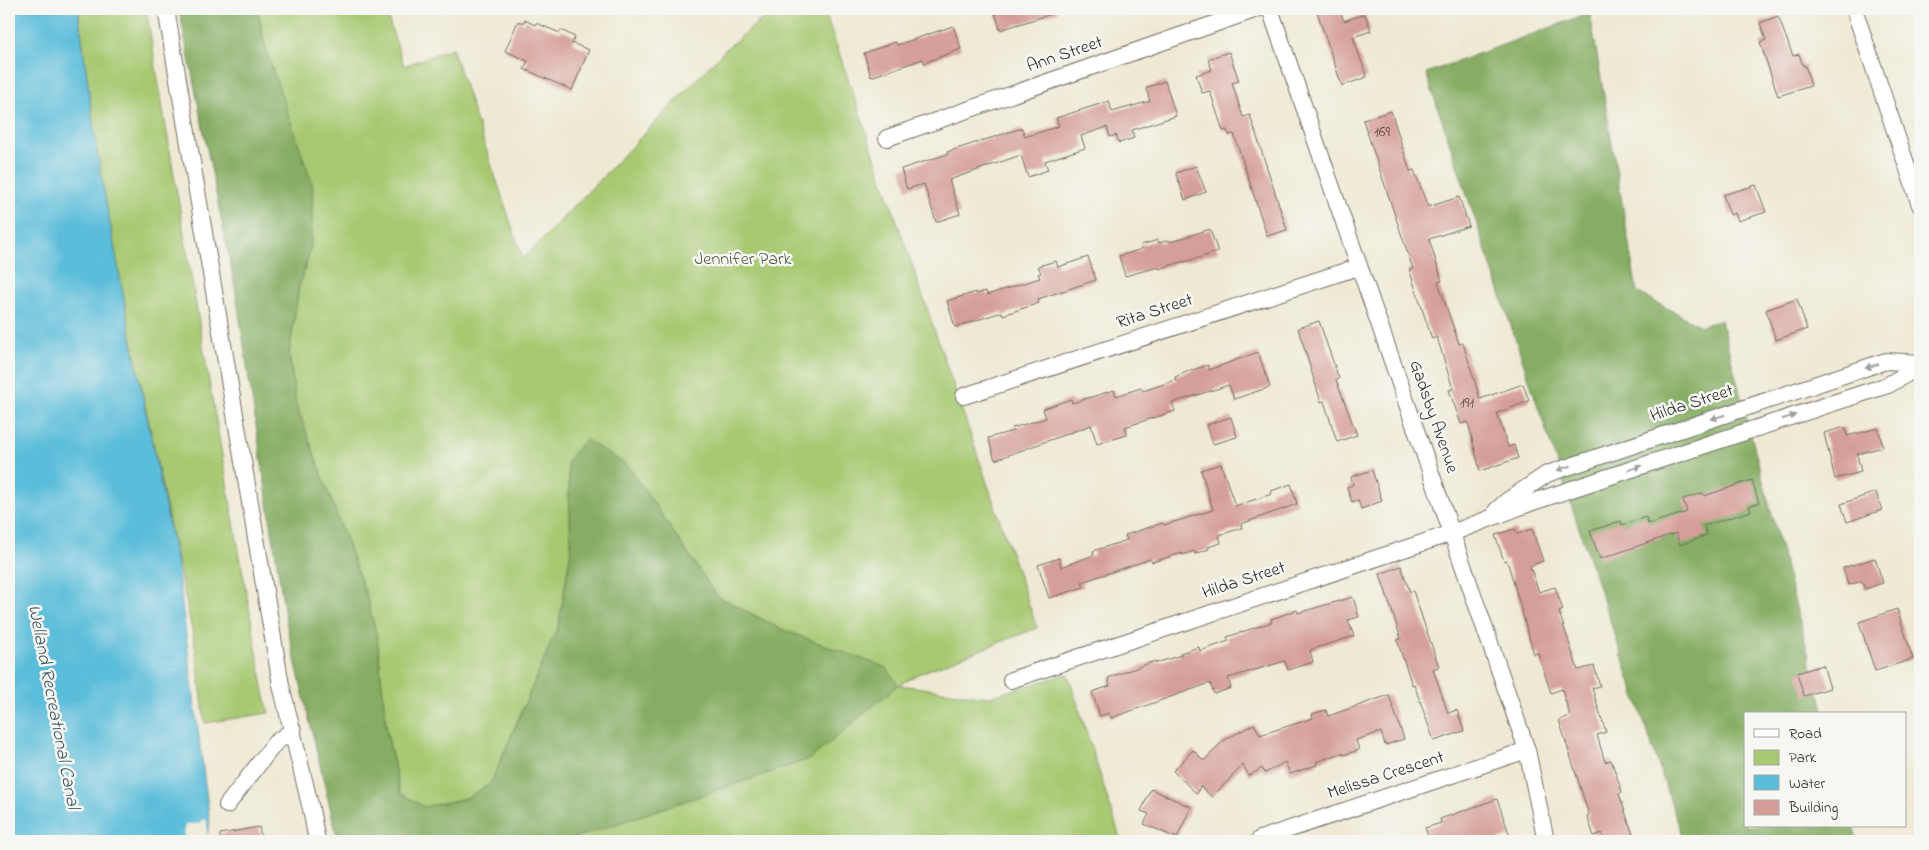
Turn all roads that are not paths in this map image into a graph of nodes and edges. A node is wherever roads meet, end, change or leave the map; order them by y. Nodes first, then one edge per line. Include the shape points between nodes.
1 (166, 9) edge
2 (1257, 9) edge
3 (1270, 9) edge
4 (1854, 9) edge
5 (887, 138) dead end
6 (1920, 205) edge
7 (1358, 267) junction
8 (1920, 364) edge
9 (964, 396) dead end
10 (1489, 518) junction
11 (1452, 533) junction
12 (1011, 680) dead end
13 (293, 730) junction
14 (1527, 750) junction
15 (227, 805) dead end
16 (317, 841) edge
17 (1260, 841) edge
18 (1546, 841) edge

1 - 13 street via 281,685
2 - 5 street, Ann Street
3 - 7 street, Gadsby Avenue
4 - 6 street
7 - 9 street, Rita Street
7 - 11 street, Gadsby Avenue
10 -> 8 street, Hilda Street via 1888,385
8 -> 10 street, Hilda Street via 1886,361 1547,474 1507,501
10 - 11 street, Hilda Street
11 - 12 street, Hilda Street
11 - 14 street, Gadsby Avenue
13 - 15 street via 275,743
13 - 16 street
14 - 17 street, Melissa Crescent
14 - 18 street, Gadsby Avenue

